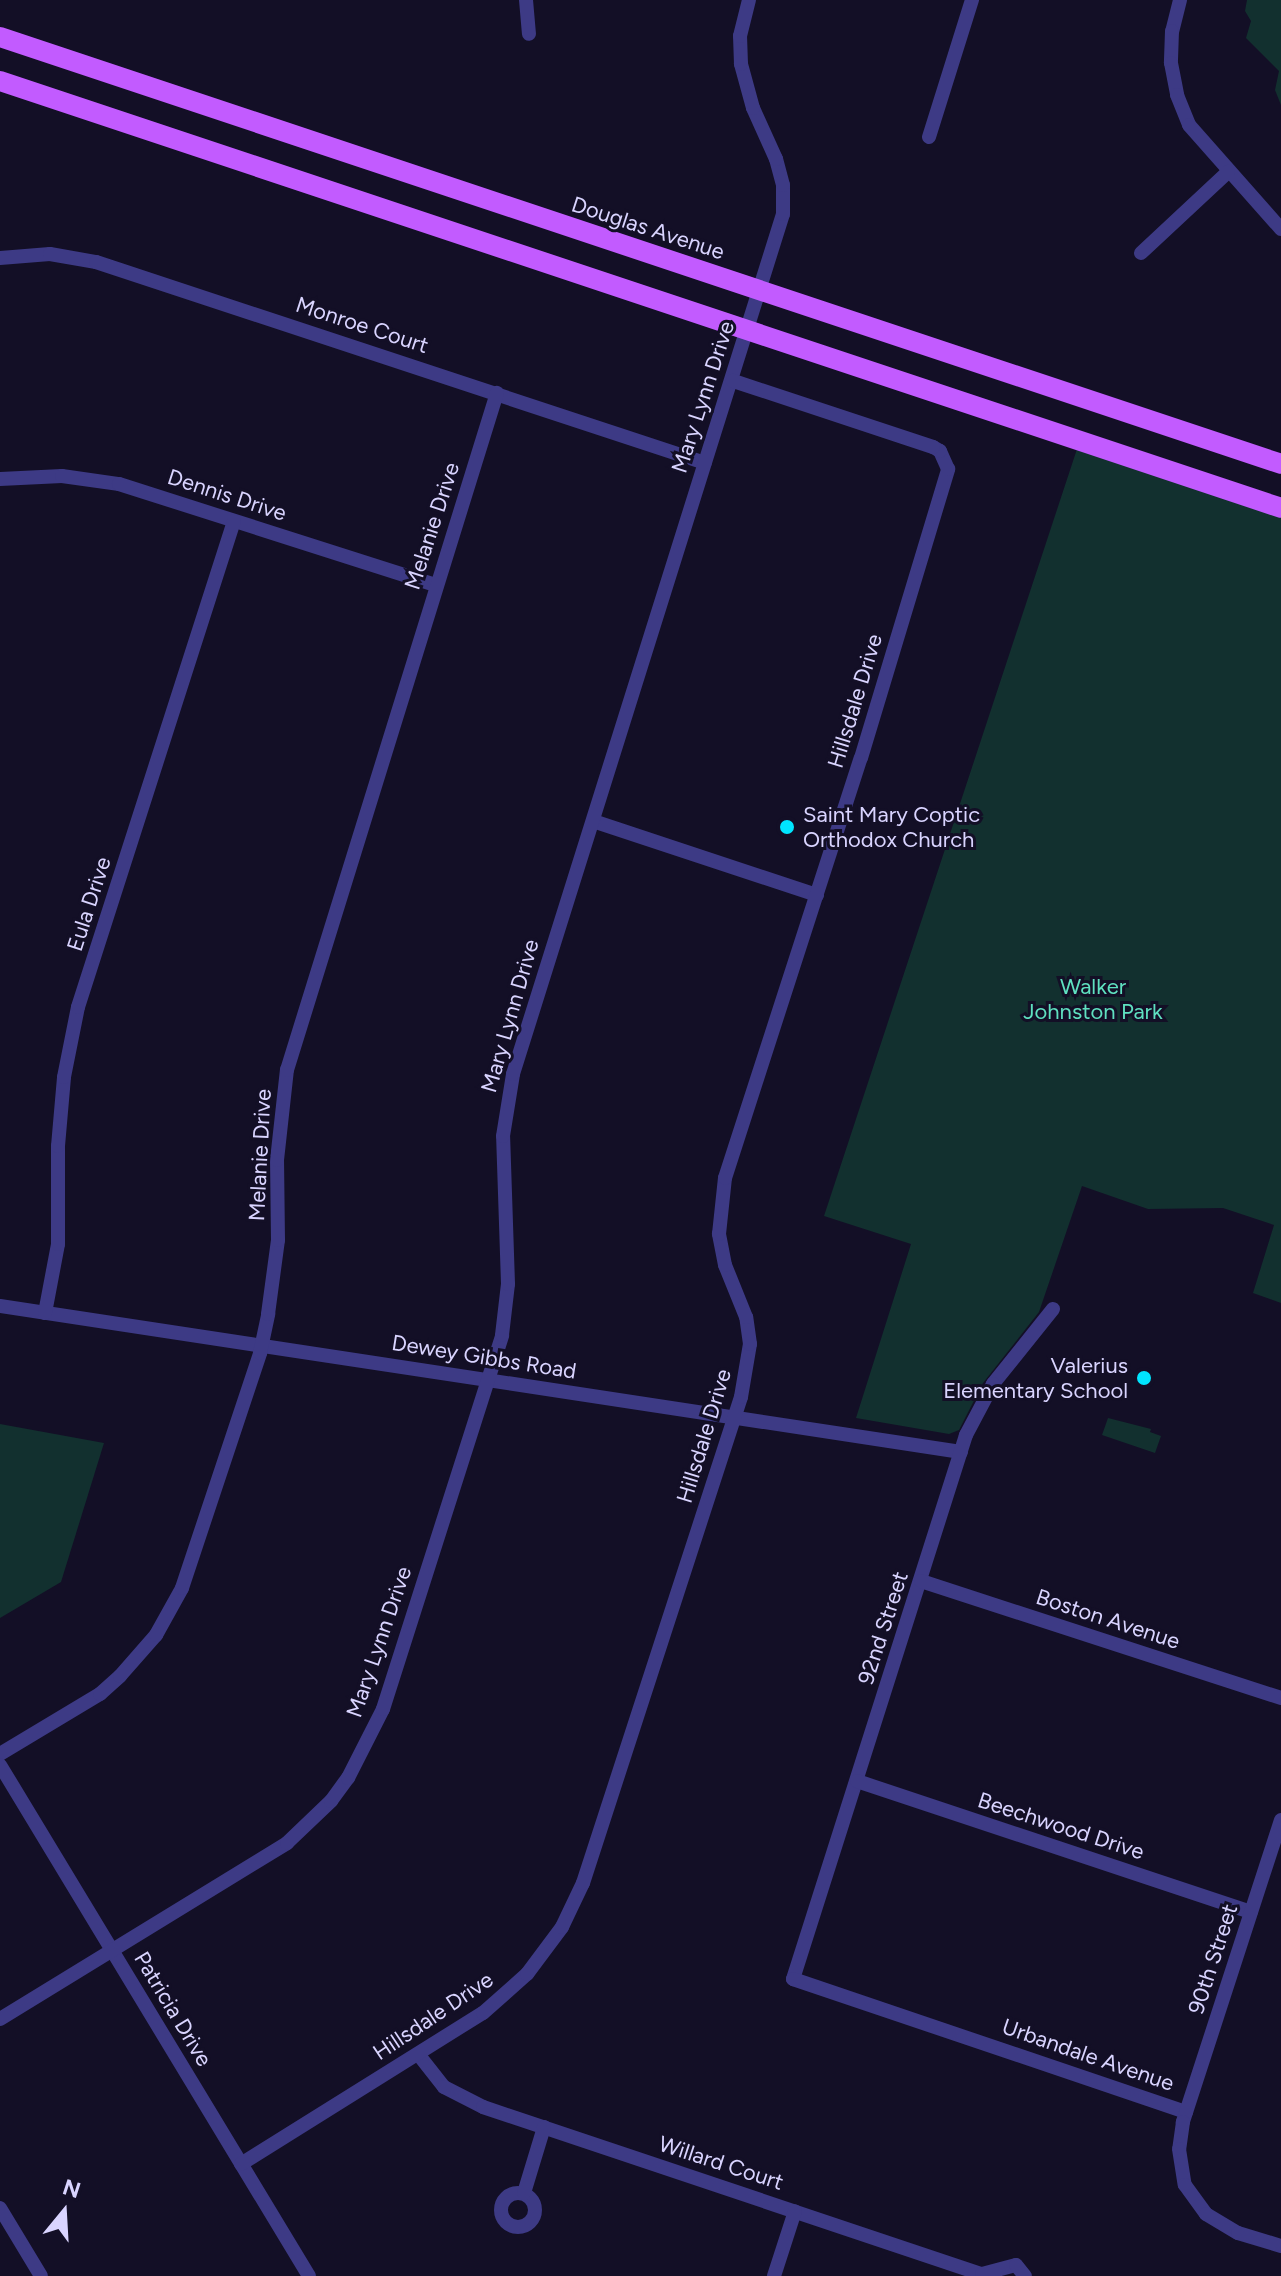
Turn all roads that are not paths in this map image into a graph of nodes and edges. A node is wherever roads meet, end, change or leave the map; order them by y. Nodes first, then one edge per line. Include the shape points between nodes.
1 (526, 0) edge
2 (749, 0) edge
3 (972, 0) edge
4 (1180, 0) edge
5 (529, 34) dead end
6 (0, 37) edge
7 (0, 81) edge
8 (929, 137) dead end
9 (1228, 172) junction
10 (1281, 229) edge
11 (1141, 253) dead end
12 (0, 258) edge
13 (760, 291) junction
14 (748, 331) junction
15 (733, 381) junction
16 (497, 393) junction
17 (705, 463) junction
18 (1281, 464) edge
19 (0, 479) edge
20 (1281, 508) edge
21 (234, 521) junction
22 (436, 585) junction
23 (593, 821) junction
24 (817, 895) junction
25 (0, 1306) edge
26 (1053, 1309) dead end
27 (45, 1313) junction
28 (261, 1345) junction
29 (488, 1380) junction
30 (735, 1417) junction
31 (961, 1452) junction
32 (921, 1581) junction
33 (1281, 1698) edge
34 (0, 1754) edge
35 (0, 1765) edge
36 (857, 1781) junction
37 (1281, 1820) edge
38 (1251, 1912) junction
39 (112, 1950) junction
40 (793, 1979) joint
41 (0, 2019) edge
42 (418, 2054) junction
43 (1186, 2112) junction
44 (544, 2127) junction
45 (241, 2164) junction
46 (524, 2193) dead end
47 (0, 2208) edge
48 (795, 2211) junction
49 (1281, 2246) edge
50 (1025, 2274) edge
51 (984, 2275) edge
52 (41, 2276) edge
53 (309, 2276) edge
54 (774, 2276) edge

1 - 5 street
2 - 13 street, Mary Lynn Drive via 740,36 741,64 783,185 783,214
3 - 8 street
4 - 9 street via 1172,31 1177,95 1198,138
6 - 13 main road, Douglas Avenue
7 - 14 main road
9 - 10 street
9 - 11 street
12 - 16 street, Monroe Court via 50,254 96,262
13 - 14 street, Mary Lynn Drive
13 - 18 main road, Douglas Avenue
14 - 15 street, Mary Lynn Drive
14 - 20 main road
15 - 17 street, Mary Lynn Drive
15 - 24 street, Hillsdale Drive via 933,447 945,460 947,476
16 - 17 street, Monroe Court
16 - 22 street, Melanie Drive
17 - 23 street, Mary Lynn Drive
19 - 21 street, Dennis Drive via 81,477
21 - 22 street, Dennis Drive
21 - 27 street, Eula Drive via 78,1007 64,1077 58,1244
22 - 28 street, Melanie Drive via 287,1070 277,1160 278,1240
23 - 24 street
23 - 29 street, Mary Lynn Drive via 507,1105 503,1167 508,1284 502,1335
24 - 30 street, Hillsdale Drive via 720,1203 725,1265 746,1317 750,1344
25 - 27 street, Dewey Gibbs Road
26 - 31 street, 92nd Street via 993,1384
27 - 28 street, Dewey Gibbs Road
28 - 29 street, Dewey Gibbs Road
28 - 34 street, Melanie Drive via 182,1588 156,1635 100,1694
29 - 30 street, Dewey Gibbs Road
29 - 39 street, Mary Lynn Drive via 383,1709 348,1778 287,1843
30 - 31 street, Dewey Gibbs Road
30 - 42 street, Hillsdale Drive via 583,1883 562,1927 506,1995
31 - 32 street, 92nd Street
32 - 33 street, Boston Avenue
32 - 36 street, 92nd Street
35 - 39 street, Patricia Drive
36 - 38 street, Beechwood Drive
36 - 40 street, 92nd Street
37 - 38 street, 90th Street
38 - 43 street, 90th Street
39 - 41 street, Mary Lynn Drive
39 - 45 street, Patricia Drive
40 - 43 street, Urbandale Avenue
42 - 44 street, Willard Court via 459,2098
42 - 45 street, Hillsdale Drive
43 - 49 street, Urbandale Avenue via 1180,2167 1194,2201 1221,2225
44 - 46 street
44 - 48 street, Willard Court
45 - 53 street, Patricia Drive
47 - 52 street
48 - 51 street, Willard Court
48 - 54 street
50 - 51 street, Willard Court via 1016,2265

